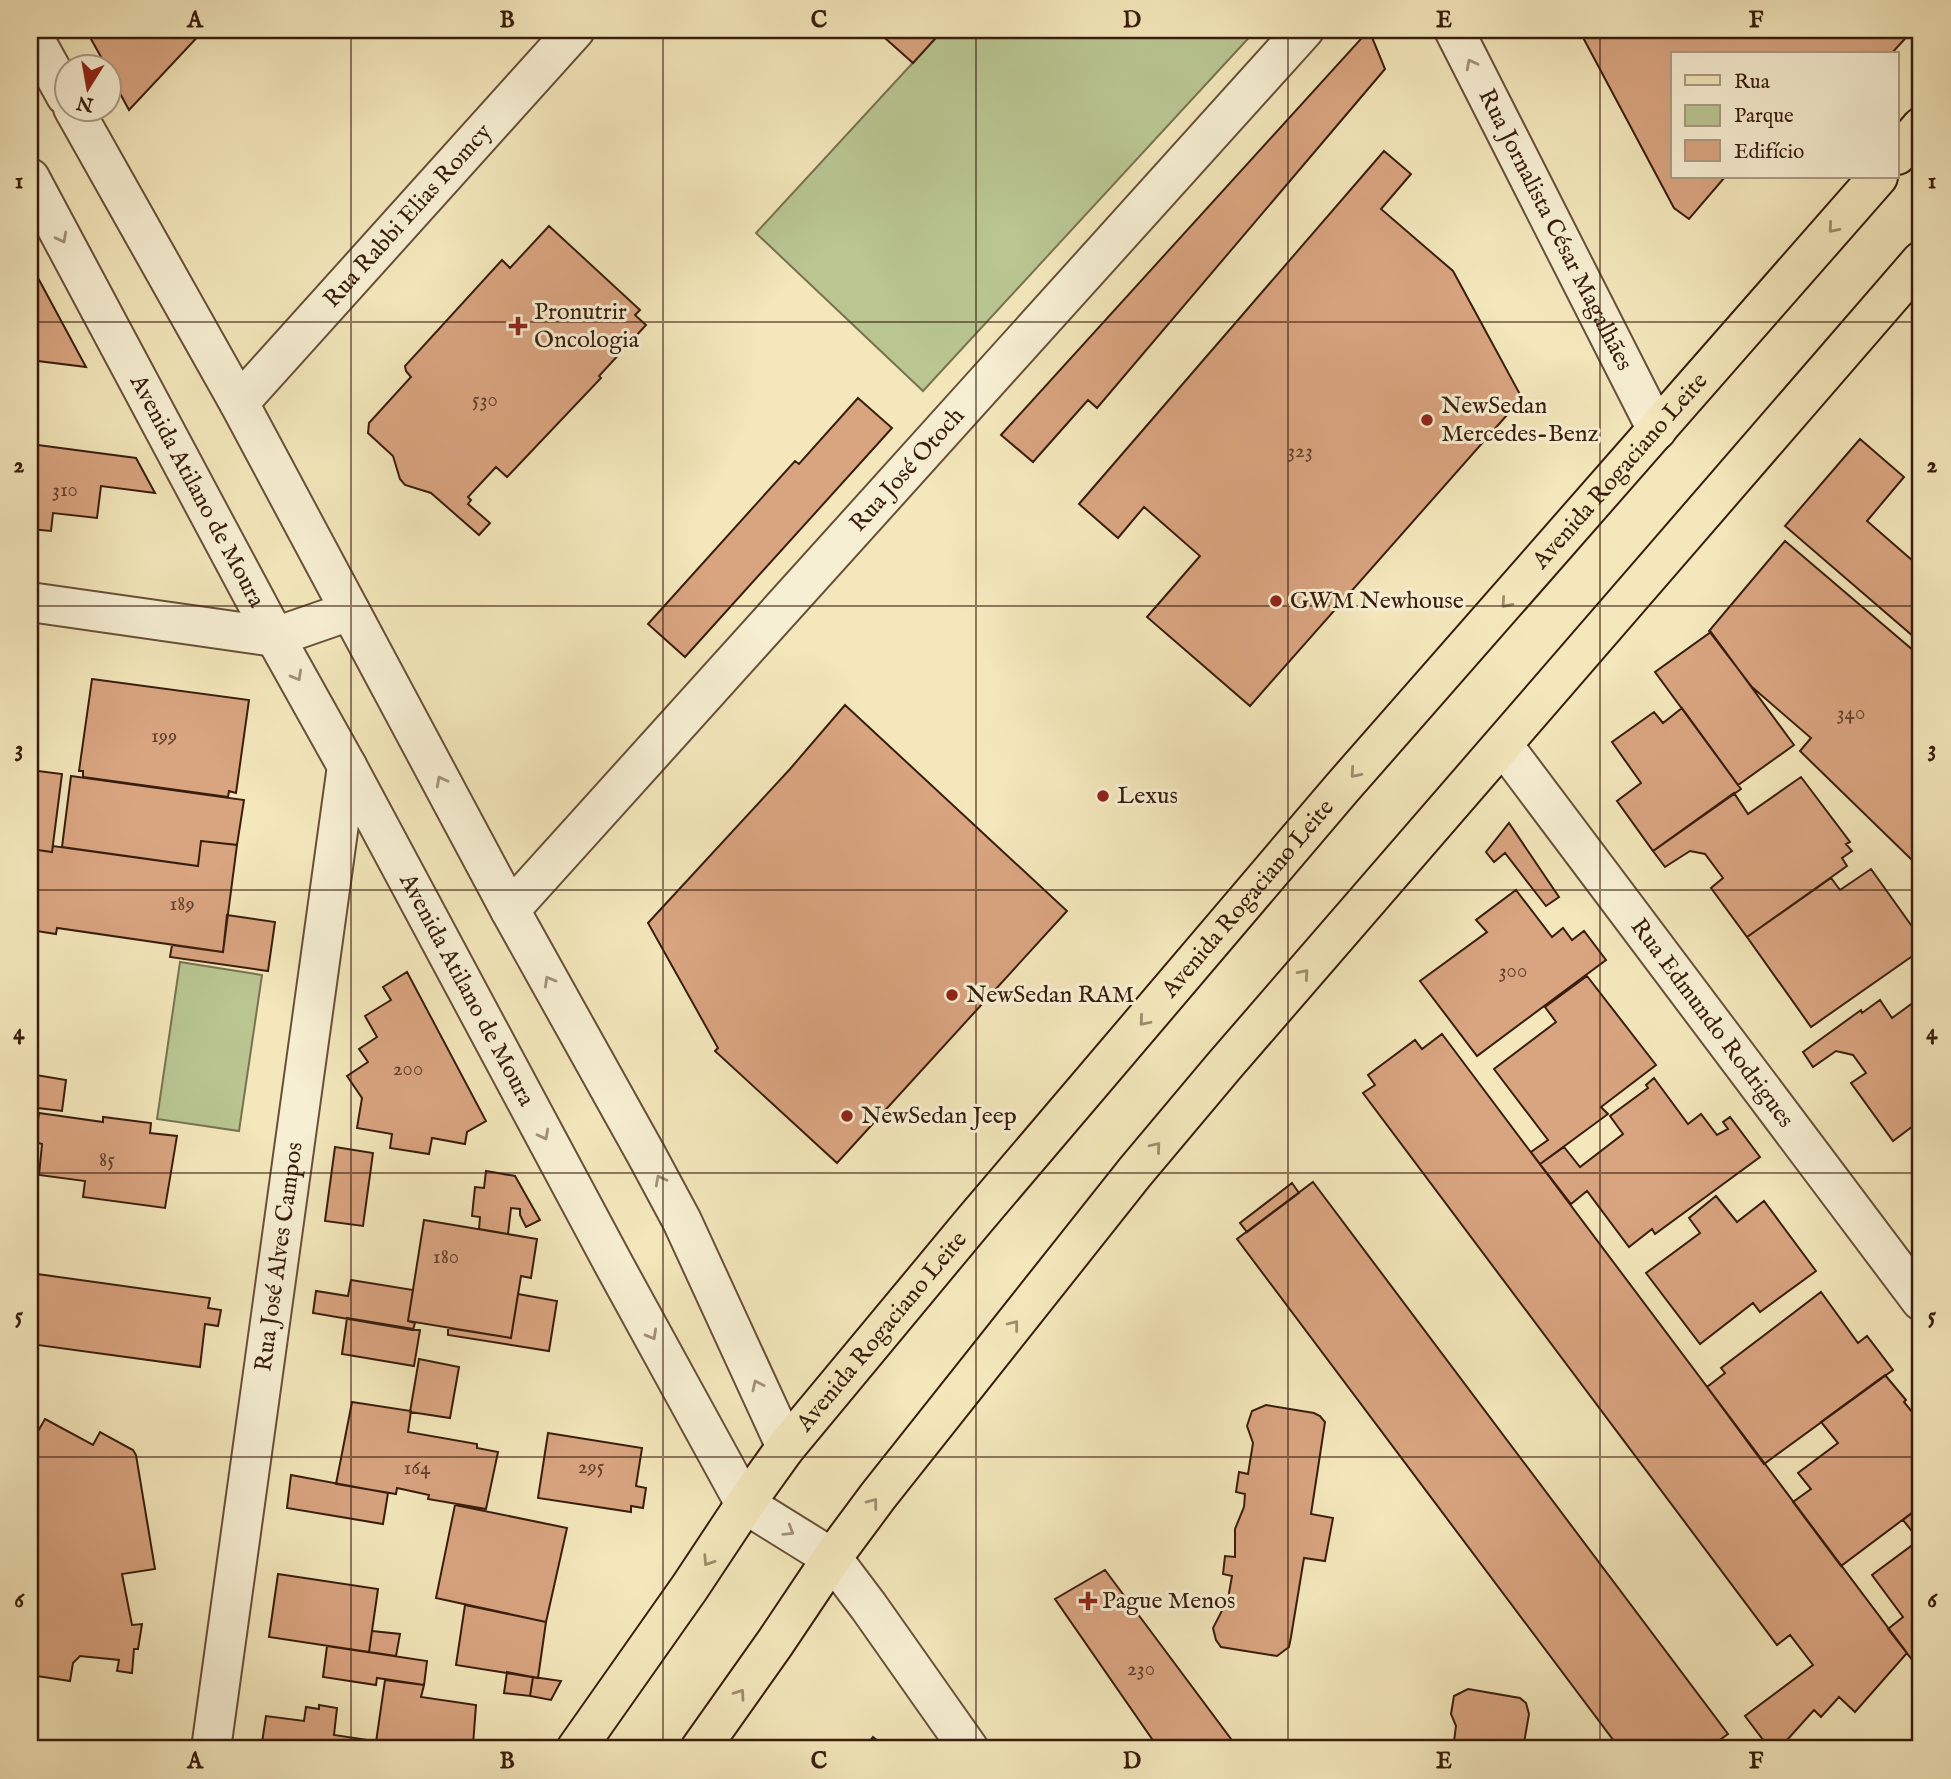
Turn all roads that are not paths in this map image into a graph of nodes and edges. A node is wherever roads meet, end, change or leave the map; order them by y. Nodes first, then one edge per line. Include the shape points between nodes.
1 (575, 30) edge
2 (1304, 30) edge
3 (1454, 30) edge
4 (30, 31) edge
5 (52, 71) edge
6 (81, 122) edge
7 (1921, 127) edge
8 (1898, 154) edge
9 (30, 178) edge
10 (1877, 178) edge
11 (1921, 261) edge
12 (239, 403) junction
13 (1657, 430) junction
14 (30, 602) edge
15 (350, 611) junction
16 (275, 637) junction
17 (1503, 745) junction
18 (347, 766) junction
19 (510, 910) junction
20 (1921, 1301) edge
21 (786, 1447) junction
22 (745, 1504) junction
23 (832, 1558) junction
24 (211, 1749) edge
25 (576, 1749) edge
26 (700, 1749) edge
27 (969, 1749) edge

1 - 12 street, Rua Rabbi Elias Romcy
2 - 19 street, Rua José Otoch
13 -> 3 street, Rua Jornalista César Magalhães
4 - 5 street
6 - 12 street
7 - 8 main road
9 -> 16 street, Avenida Atilano de Moura
10 -> 13 main road, Avenida Rogaciano Leite
11 - 17 main road
12 - 15 street
13 -> 21 main road, Avenida Rogaciano Leite via 1294,845
14 - 16 street
15 - 16 street
19 -> 15 street
16 -> 18 street, Avenida Atilano de Moura
17 - 20 street, Rua Edmundo Rodrigues
23 -> 17 main road via 1135,1172
18 -> 22 street, Avenida Atilano de Moura
18 - 24 street, Rua José Alves Campos
21 -> 19 street via 682,1221
21 - 22 main road, Avenida Rogaciano Leite
22 -> 23 street, Avenida Atilano de Moura
22 -> 25 main road, Avenida Rogaciano Leite
26 -> 23 main road
23 - 27 street, Avenida Atilano de Moura

